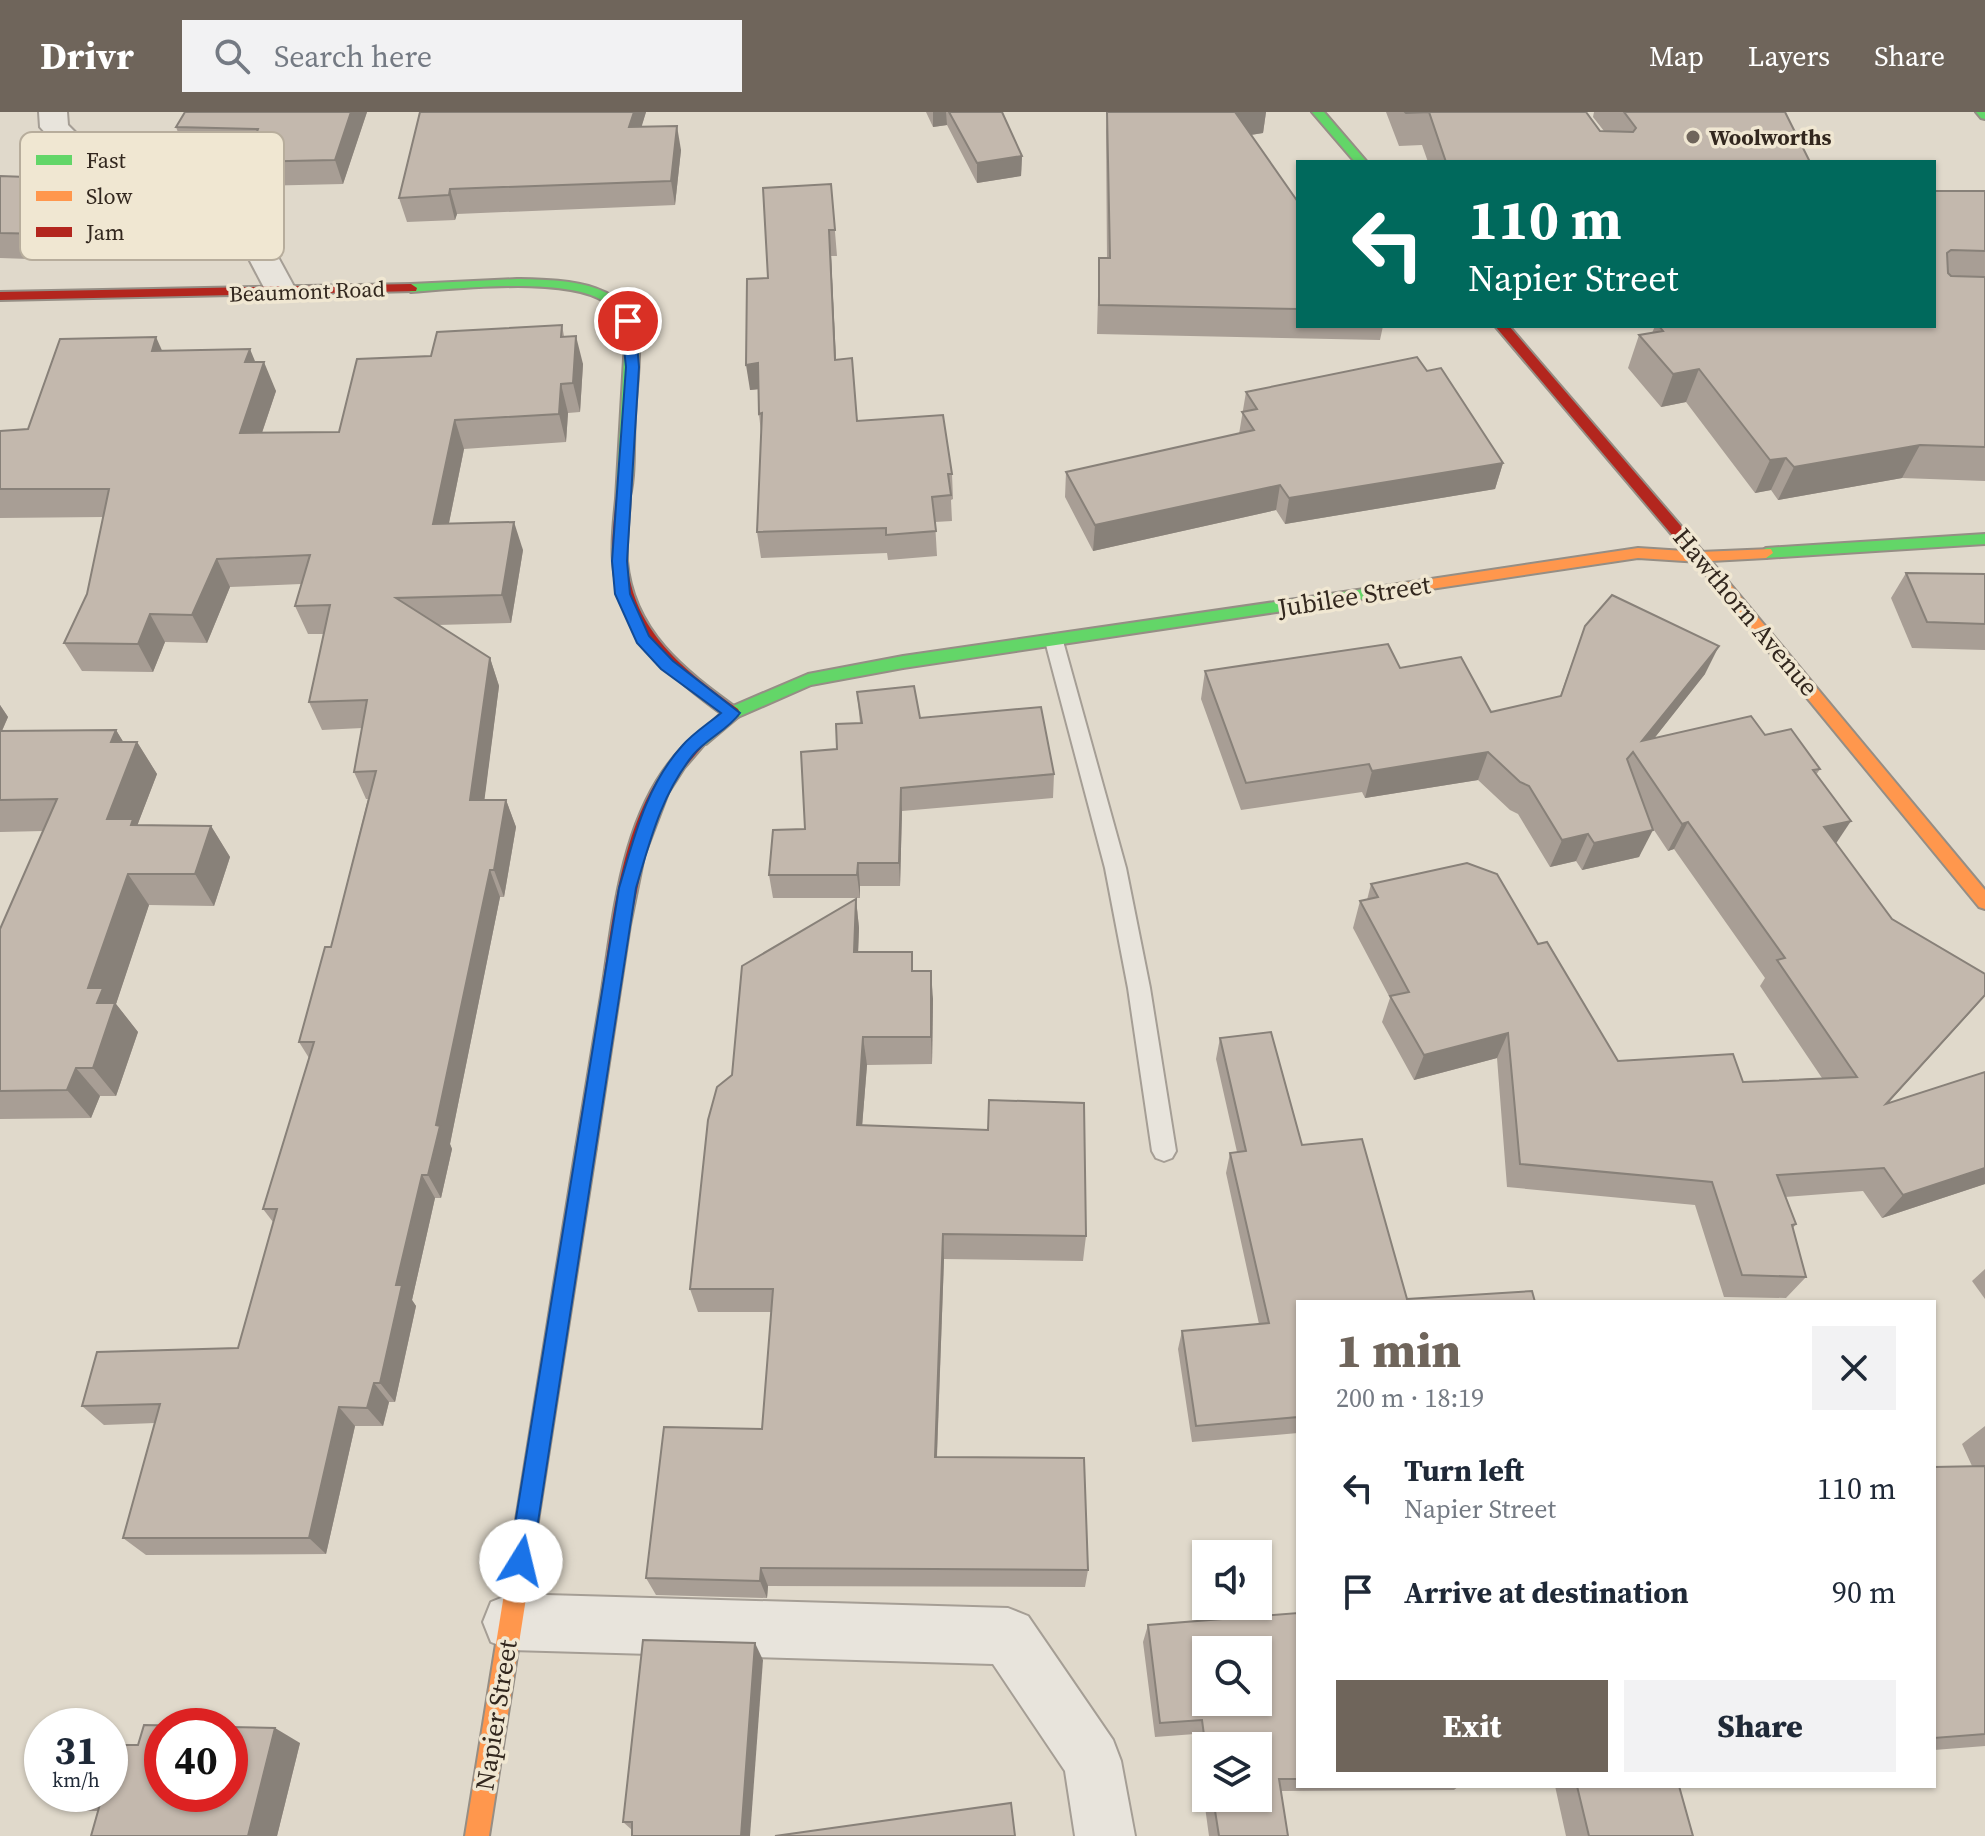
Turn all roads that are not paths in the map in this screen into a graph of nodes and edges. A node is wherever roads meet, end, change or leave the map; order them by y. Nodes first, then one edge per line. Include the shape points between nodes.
1 (53, 112) edge
2 (1318, 112) edge
3 (59, 132) edge
4 (1359, 160) edge
5 (268, 260) edge
6 (281, 292) junction
7 (0, 296) edge
8 (1504, 328) edge
9 (1985, 539) edge
10 (1700, 557) junction
11 (1054, 641) junction
12 (732, 713) junction
13 (1985, 902) edge
14 (1164, 1151) dead end
15 (511, 1622) junction
16 (477, 1836) edge
17 (1105, 1836) edge

1 - 3 street
2 - 4 street
5 - 6 street
6 - 7 street, Beaumont Road
6 - 12 street, Beaumont Road via 550,283 594,290 621,306 632,341 622,594 642,639 667,665
8 - 10 street, Hawthorn Avenue
9 - 10 street, Jubilee Street
10 - 11 street, Jubilee Street via 1638,553
10 - 13 street, Hawthorn Avenue
11 - 12 street, Jubilee Street via 808,680
11 - 14 lane via 1106,827 1147,1031
12 - 15 street, Napier Street via 689,749 667,780 650,812 627,888
15 - 16 street, Napier Street
15 - 17 street via 1008,1636 1092,1761

